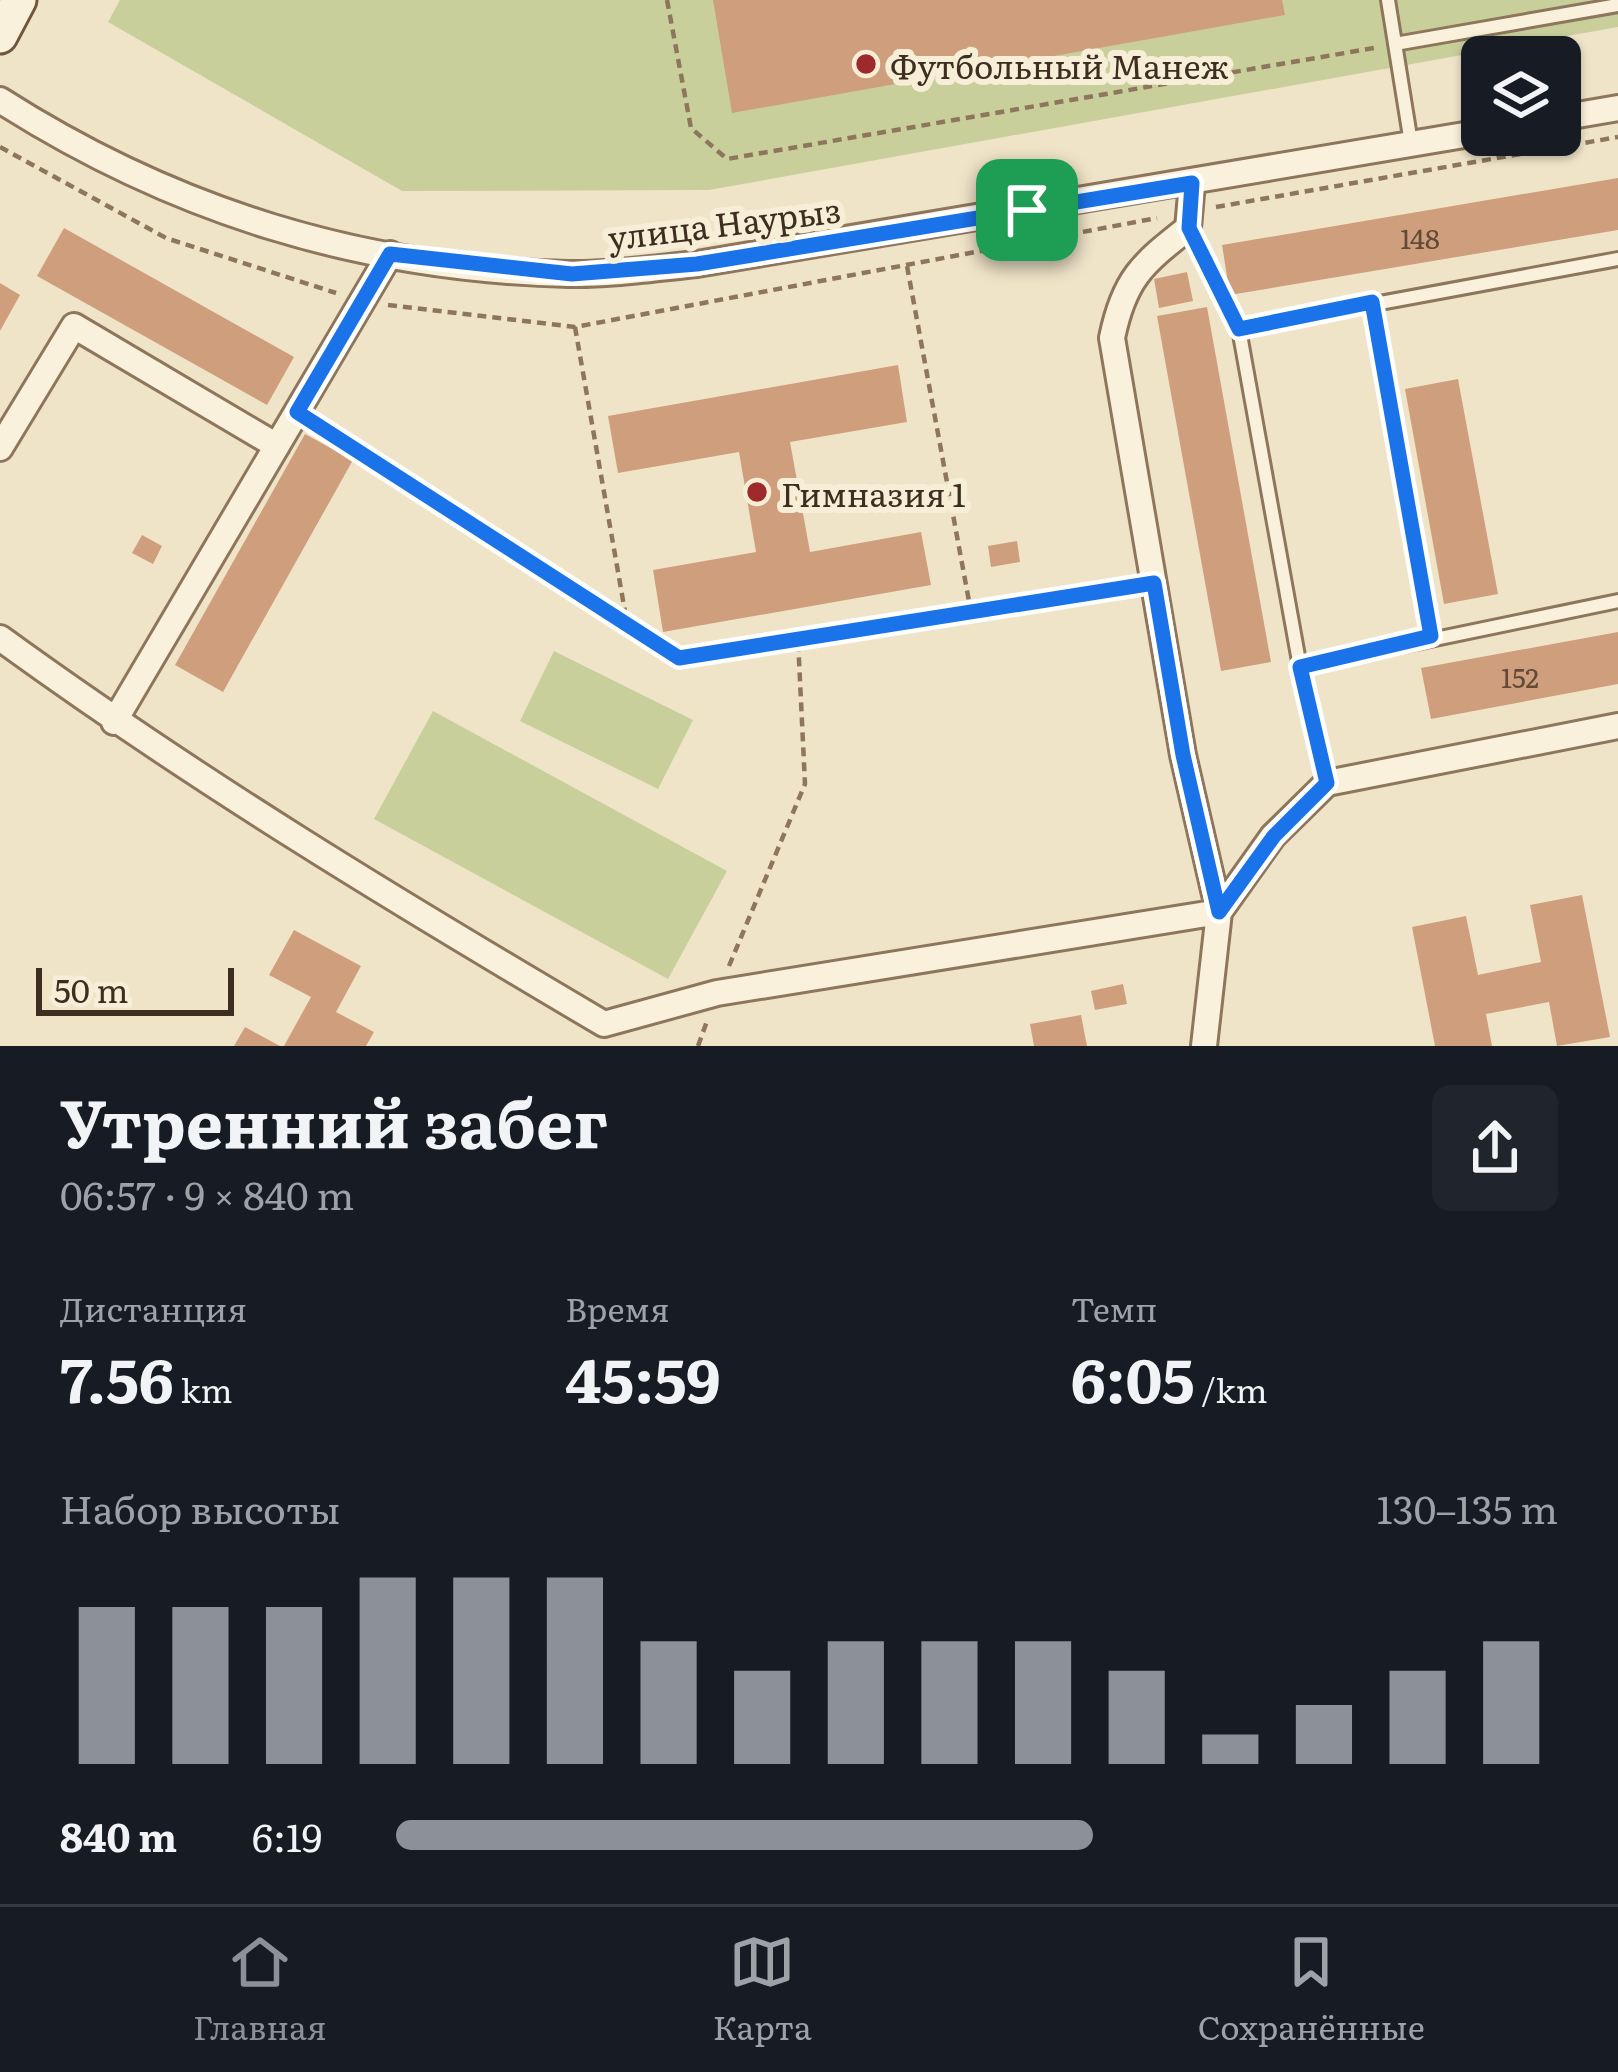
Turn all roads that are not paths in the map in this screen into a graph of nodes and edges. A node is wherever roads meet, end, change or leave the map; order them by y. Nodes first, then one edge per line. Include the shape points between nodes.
1 (19, 0) edge
2 (1388, 0) edge
3 (1618, 5) edge
4 (0, 36) edge
5 (1395, 44) junction
6 (0, 100) edge
7 (1618, 108) edge
8 (1581, 114) edge
9 (1461, 136) edge
10 (1411, 144) junction
11 (1192, 183) junction
12 (1189, 228) junction
13 (390, 254) junction
14 (1618, 259) edge
15 (1372, 302) junction
16 (1239, 329) junction
17 (277, 446) junction
18 (0, 448) edge
19 (1618, 601) edge
20 (1431, 636) junction
21 (0, 638) edge
22 (1300, 667) junction
23 (114, 722) junction
24 (1618, 726) edge
25 (1327, 783) junction
26 (1219, 912) junction
27 (598, 1035) edge
28 (1204, 1046) edge

1 - 4 street
2 - 5 lane
3 - 5 lane
5 - 10 lane
6 - 13 street, улица Наурыз via 78,150 179,198
7 - 8 street
9 - 10 street, улица Наурыз
10 - 11 street, улица Наурыз
11 - 12 street
11 - 13 street, улица Наурыз via 697,264 572,274
12 - 16 lane
12 - 26 street via 1142,265 1120,297 1112,338 1183,755
13 - 17 street
14 - 15 lane
15 - 16 lane
15 - 20 lane
16 - 22 lane
17 - 18 street via 74,326
17 - 23 street
19 - 20 lane
20 - 22 lane
21 - 23 street
22 - 25 lane
23 - 27 street
24 - 25 street
25 - 26 street via 1274,836
26 - 27 street via 717,993
26 - 28 street

